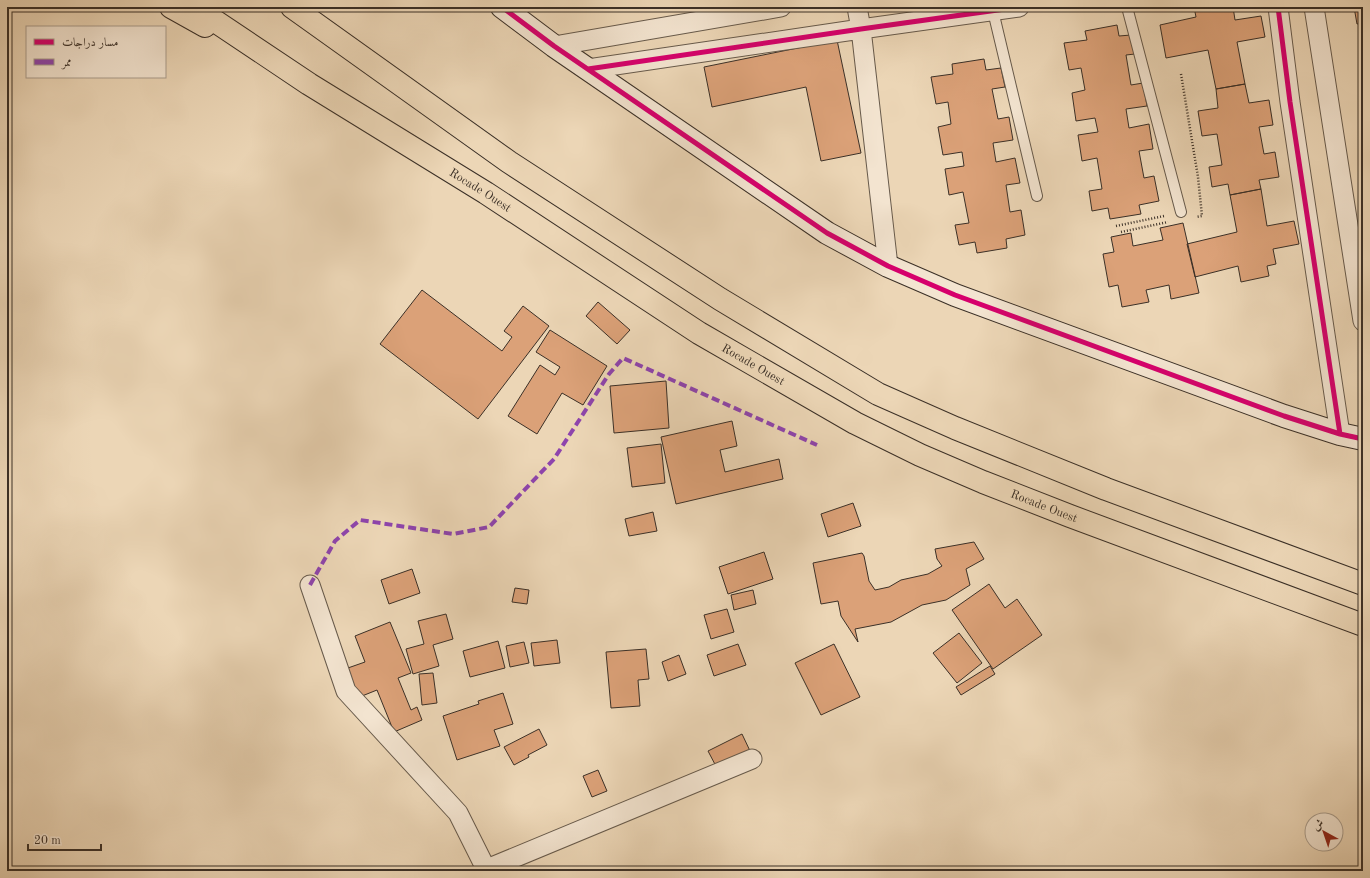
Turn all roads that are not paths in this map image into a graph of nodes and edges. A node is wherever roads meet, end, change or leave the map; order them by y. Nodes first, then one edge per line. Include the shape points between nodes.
1 (171, 7) edge
2 (194, 7) edge
3 (292, 7) edge
4 (502, 7) edge
5 (781, 7) edge
6 (857, 7) edge
7 (1019, 7) edge
8 (1127, 7) edge
9 (1278, 7) edge
10 (1314, 7) edge
11 (993, 11) junction
12 (861, 29) junction
13 (554, 46) junction
14 (588, 69) junction
15 (309, 84) junction
16 (1037, 196) dead end
17 (1180, 212) road end
18 (888, 266) junction
19 (1363, 321) edge
20 (1340, 434) junction
21 (1363, 439) edge
22 (1363, 584) edge
23 (310, 585) dead end
24 (1363, 625) edge
25 (752, 759) dead end
26 (487, 870) edge

1 - 15 highway
2 - 15 highway, Rocade Ouest
3 - 22 highway via 509,162 720,299 878,394 1106,489
4 - 13 street
5 - 13 street
6 - 12 street
7 - 11 street
8 - 17 lane
9 - 20 street
10 - 19 street
11 - 12 street
11 - 16 lane
12 - 14 street
12 - 18 street
13 - 14 street
14 - 18 street via 827,233
15 - 24 highway, Rocade Ouest via 486,193 699,333 855,423 983,482
18 - 20 street via 963,297 1276,413
20 - 21 street
23 - 26 street via 346,691 458,813
25 - 26 street

